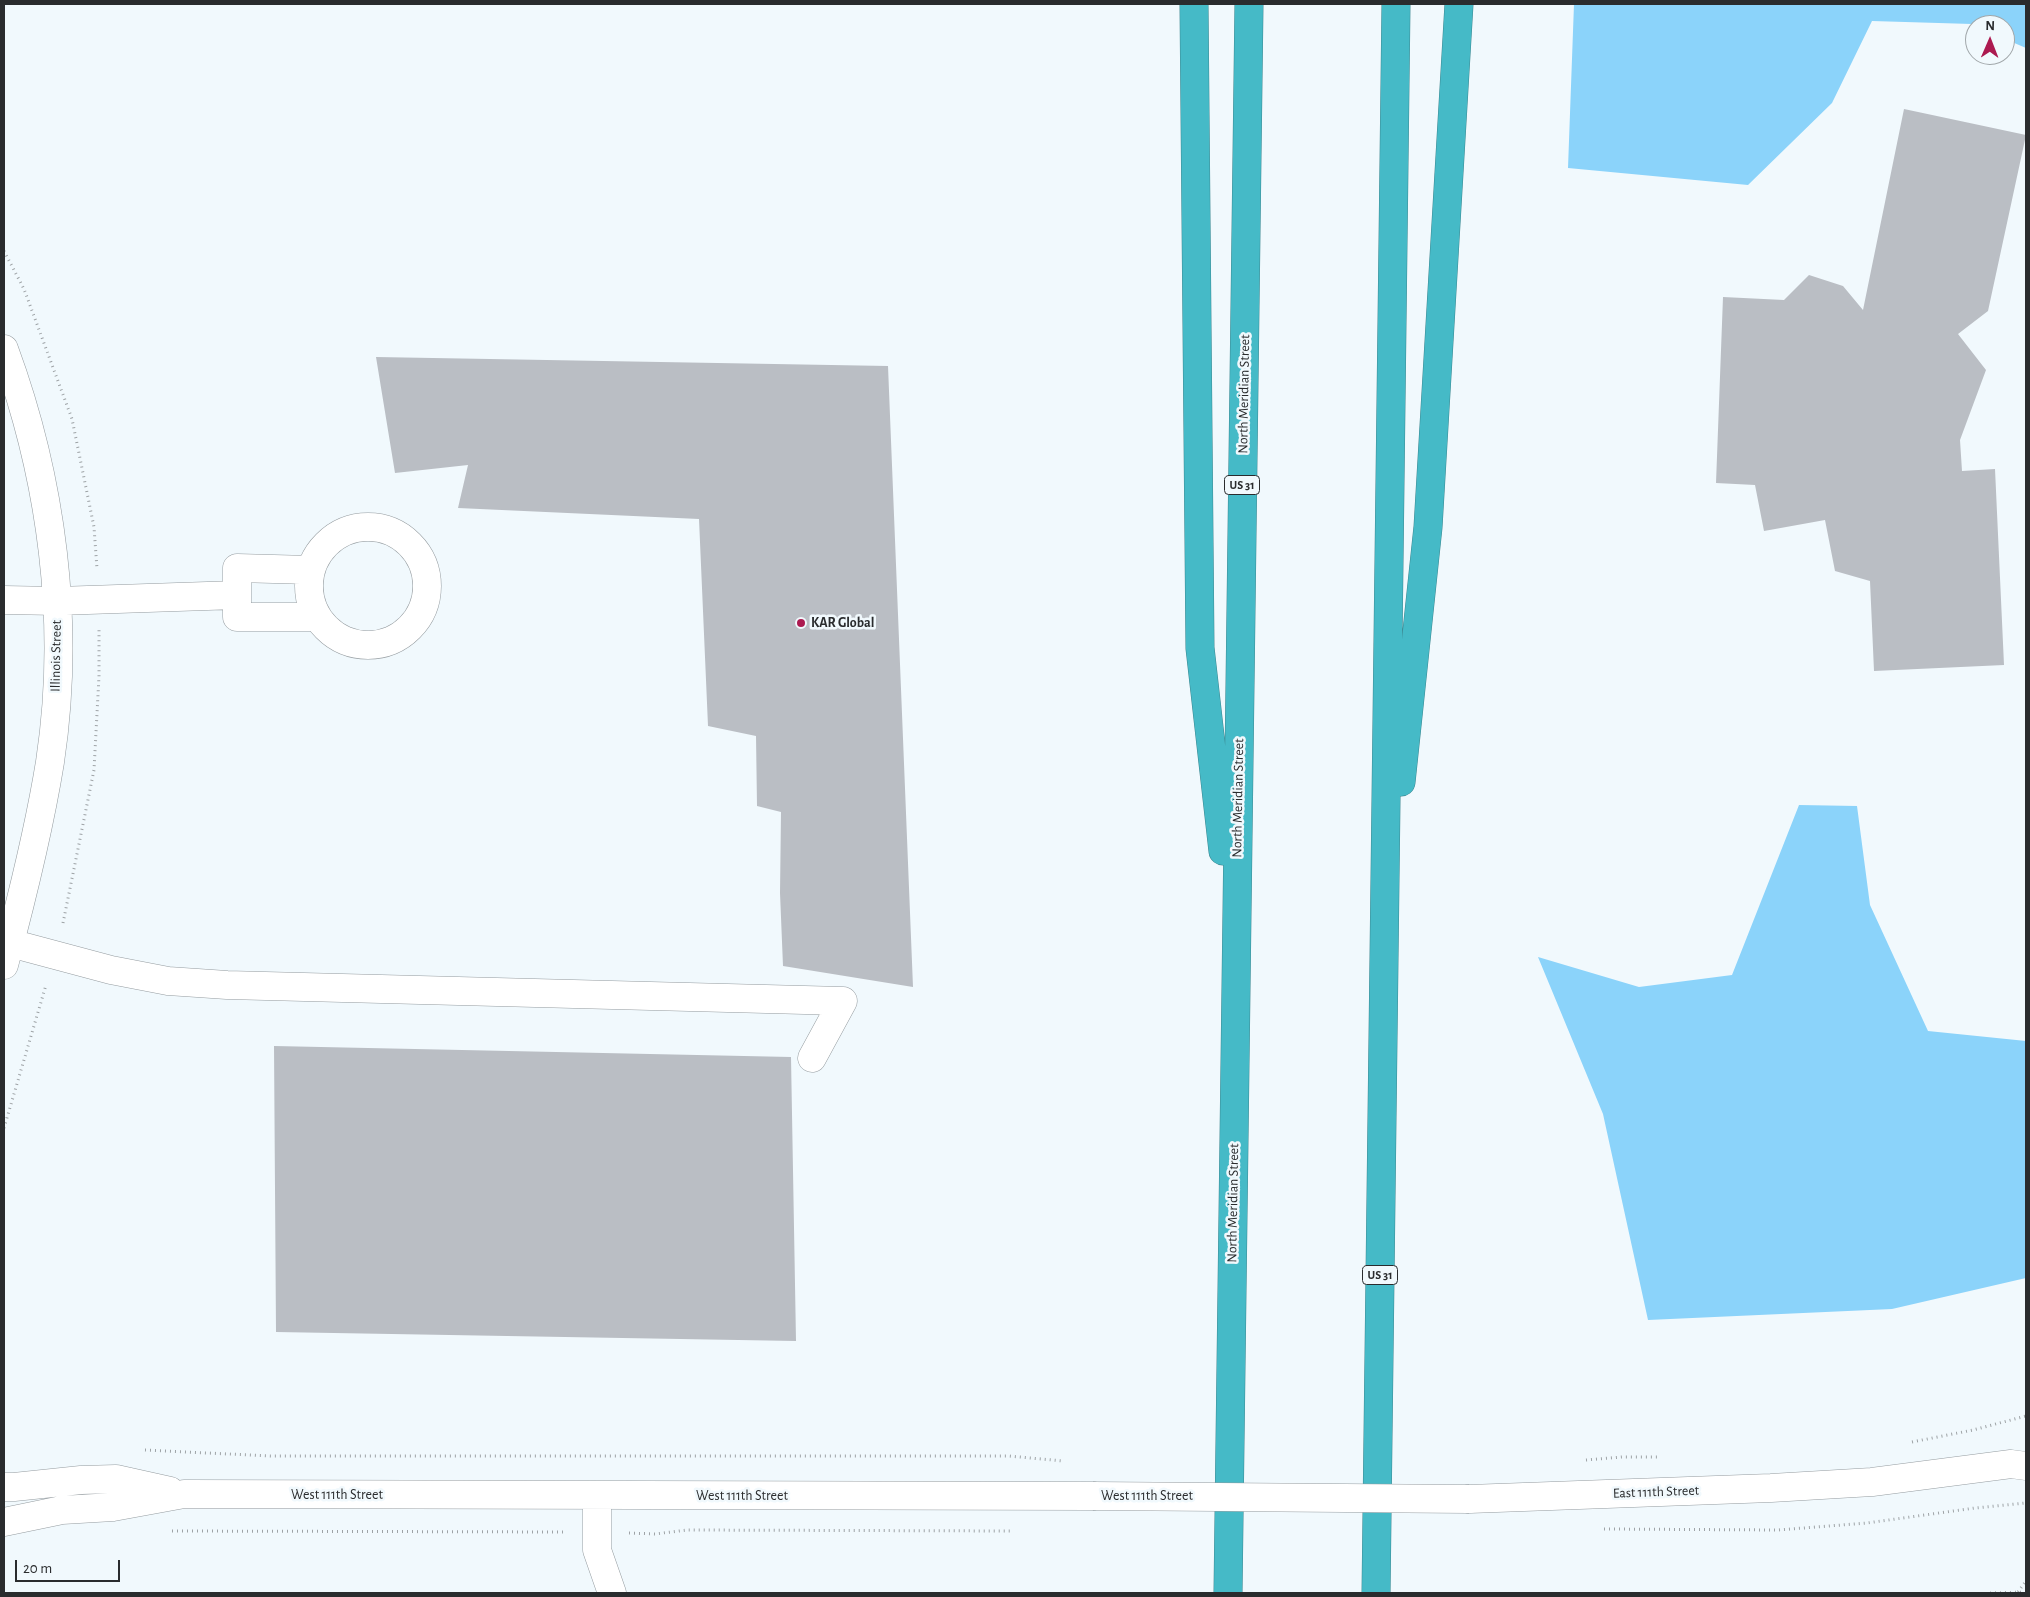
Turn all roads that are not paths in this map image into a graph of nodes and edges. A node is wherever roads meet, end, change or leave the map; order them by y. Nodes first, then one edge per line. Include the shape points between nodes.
1 (1194, 4) edge
2 (1249, 4) edge
3 (1396, 4) edge
4 (1459, 4) edge
5 (4, 348) edge
6 (310, 570) junction
7 (237, 593) junction
8 (4, 600) edge
9 (58, 601) junction
10 (316, 617) junction
11 (7, 954) edge
12 (1383, 958) junction
13 (1236, 967) junction
14 (812, 1058) dead end
15 (2021, 1463) edge
16 (4, 1487) edge
17 (184, 1494) junction
18 (597, 1496) junction
19 (1299, 1496) joint
20 (4, 1522) edge
21 (612, 1593) edge
22 (1228, 1593) edge
23 (1376, 1593) edge

1 - 13 highway via 1200,648
2 - 13 highway, North Meridian Street / US 31
3 - 12 highway, US 31
4 - 12 highway via 1428,527
5 - 9 street, Illinois Street via 35,456
6 - 7 street
6 - 10 street via 309,598
6 - 10 street via 318,553 331,539 347,530 366,526 402,536 424,566 427,585 425,604 416,620 403,634 386,642 367,645 348,642 332,633
7 - 9 street
7 - 10 street
8 - 9 street
9 - 11 street, Illinois Street via 57,680 50,760 40,818
11 - 14 street via 178,982 227,985 843,1001
12 - 23 highway, US 31
13 - 22 highway, North Meridian Street / US 31
15 - 19 street, East 111th Street, bridge via 1872,1482 1771,1488 1469,1499
16 - 17 street, West 111th Street via 116,1479
17 - 18 street, West 111th Street
17 - 20 street, West 111th Street via 113,1507 62,1510
18 - 19 street, West 111th Street, bridge
18 - 21 street via 597,1550

